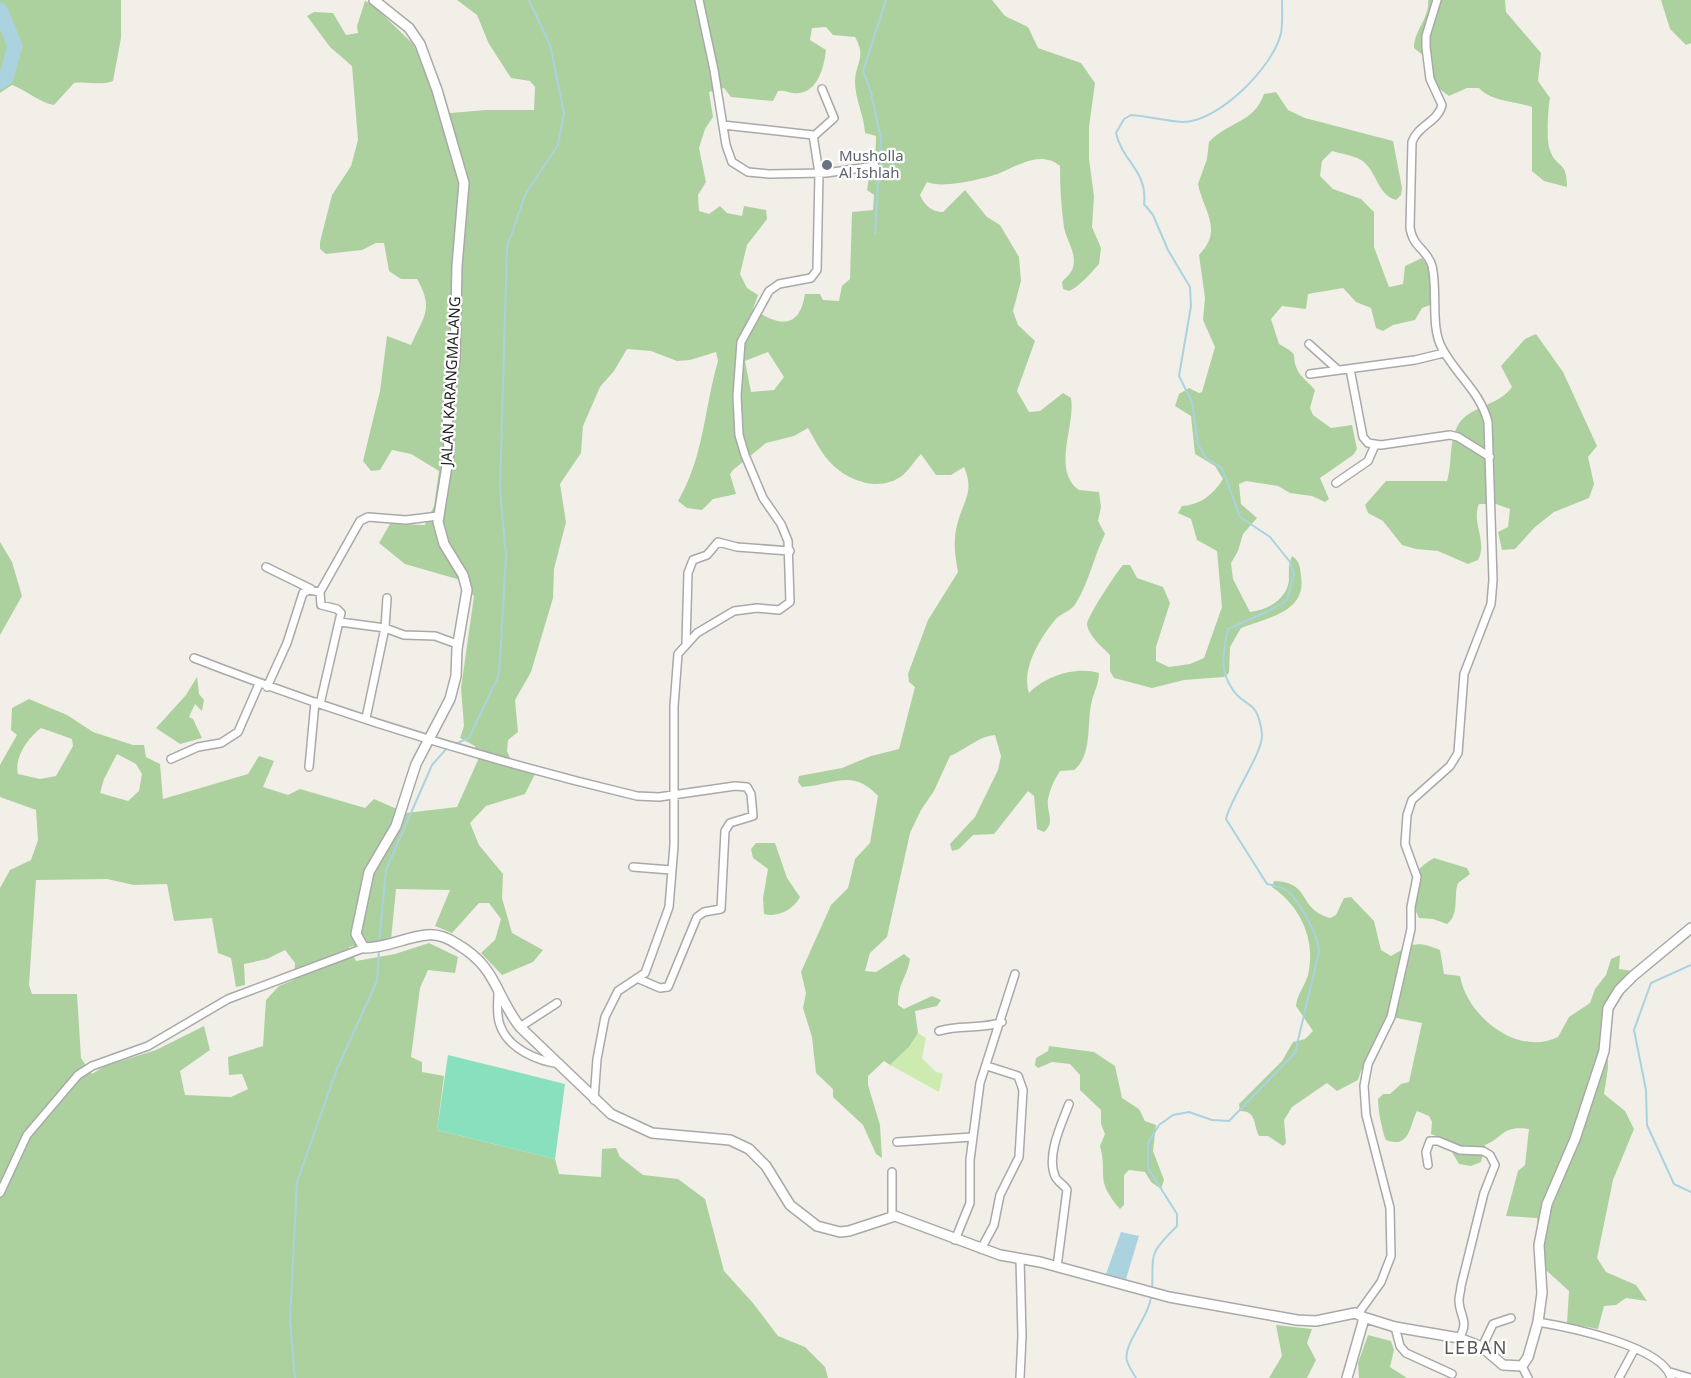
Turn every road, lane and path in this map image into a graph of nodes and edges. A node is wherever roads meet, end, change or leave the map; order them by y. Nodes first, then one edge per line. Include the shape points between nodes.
1 (374, 0) edge
2 (699, 0) edge
3 (1437, 0) edge
4 (822, 89) dead end
5 (723, 125) junction
6 (814, 136) junction
7 (875, 166) dead end
8 (819, 173) junction
9 (1309, 344) dead end
10 (1444, 353) junction
11 (1350, 369) junction
12 (1338, 370) junction
13 (1310, 374) dead end
14 (1375, 445) junction
15 (1490, 457) junction
16 (1336, 483) dead end
17 (438, 516) junction
18 (790, 550) junction
19 (266, 567) dead end
20 (317, 591) junction
21 (387, 598) dead end
22 (340, 622) junction
23 (385, 628) junction
24 (686, 643) junction
25 (458, 644) junction
26 (194, 658) dead end
27 (259, 684) junction
28 (267, 687) junction
29 (318, 703) junction
30 (366, 718) junction
31 (428, 738) junction
32 (171, 759) dead end
33 (309, 767) dead end
34 (673, 795) junction
35 (633, 867) dead end
36 (671, 870) junction
37 (1691, 928) edge
38 (364, 948) junction
39 (1015, 974) dead end
40 (639, 979) junction
41 (498, 986) junction
42 (557, 1003) dead end
43 (1002, 1022) junction
44 (520, 1027) junction
45 (939, 1031) dead end
46 (563, 1065) junction
47 (987, 1066) junction
48 (594, 1100) junction
49 (1069, 1104) dead end
50 (972, 1137) junction
51 (897, 1142) dead end
52 (1428, 1165) dead end
53 (892, 1172) dead end
54 (0, 1193) edge
55 (892, 1216) junction
56 (955, 1240) junction
57 (981, 1249) junction
58 (1020, 1259) junction
59 (1057, 1267) junction
60 (1360, 1315) junction
61 (1511, 1318) dead end
62 (1538, 1322) junction
63 (1395, 1327) junction
64 (1459, 1338) junction
65 (1482, 1347) junction
66 (1634, 1350) junction
67 (1522, 1366) junction
68 (1452, 1374) dead end
69 (1671, 1375) edge
70 (1020, 1378) edge
71 (1347, 1378) edge
72 (1528, 1378) edge
73 (1619, 1378) edge
74 (1690, 1378) edge

1 - 17 street, JALAN KARANGMALANG via 410,28 420,44 464,183 455,359 447,412 449,453
2 - 5 street
3 - 10 street via 1426,47 1430,79 1442,105 1412,142 1410,227 1413,241 1432,265 1437,333
4 - 6 street via 834,118
5 - 6 street
5 - 8 street via 729,155 739,168 769,174
6 - 8 street
7 - 8 street
8 - 18 street via 817,270 811,278 778,284 769,291 741,342 739,435 763,498 781,525
9 - 12 street
10 - 11 street
10 - 15 street via 1484,408
11 - 12 street
11 - 14 street via 1363,437
12 - 13 street
14 - 15 street via 1450,435
14 - 16 street via 1368,461
15 - 60 street via 1491,604 1464,674 1458,753 1450,766 1412,800 1408,809 1405,844 1418,877 1410,933 1388,1026 1372,1054 1365,1080 1364,1104 1386,1183 1392,1232 1386,1270
17 - 20 street via 406,520 363,518
17 - 25 street, JALAN KARANGMALANG via 444,544 466,583
18 - 24 street via 787,607 734,611
18 - 24 street via 752,549 718,542 707,555 693,560 688,573
19 - 20 street
20 - 22 street via 321,605 340,610
20 - 28 street via 303,593
21 - 23 street
22 - 23 street
22 - 29 street
23 - 25 street
23 - 30 street
24 - 34 street via 675,667
25 - 31 street, JALAN KARANGMALANG via 450,699
26 - 27 street
27 - 28 street
27 - 32 street via 238,732 221,743 198,747
28 - 29 street
29 - 30 street
29 - 33 street
30 - 31 street
31 - 34 street via 637,796
31 - 38 street, JALAN KARANGMALANG via 396,826 369,872 356,934
34 - 36 street
34 - 40 street via 744,786 751,794 754,813 726,827 721,909 697,917 670,985 663,988
35 - 36 street
36 - 40 street via 668,915
37 - 62 street via 1633,976 1608,1008 1604,1051 1575,1139 1547,1204 1539,1245 1542,1293
38 - 41 street via 424,935 443,937 469,950
38 - 54 street via 228,999 148,1046 78,1075 27,1135
39 - 43 street
40 - 48 street via 618,990 605,1017
41 - 44 street via 509,1013
41 - 46 street via 499,1023 508,1037 530,1056
42 - 44 street
43 - 45 street
43 - 47 street
44 - 46 street
46 - 48 street
47 - 50 street via 980,1083
47 - 57 street via 1018,1076 1023,1090 1019,1157 1000,1195 994,1225
48 - 55 street via 611,1114 652,1133 719,1139 748,1149 765,1166 790,1205 817,1226 849,1231
49 - 59 street via 1053,1167 1056,1178 1067,1190
50 - 51 street
50 - 56 street via 970,1203
52 - 64 street via 1426,1152 1430,1141 1438,1141 1460,1150 1484,1150 1495,1165 1484,1193 1461,1286 1459,1302 1464,1330
53 - 55 street
55 - 56 street
56 - 57 street
57 - 58 street
58 - 59 street
58 - 70 street
59 - 60 street via 1138,1290 1297,1320 1316,1322 1348,1312
60 - 63 street
60 - 71 street
61 - 65 street via 1493,1324
62 - 66 street via 1580,1329
62 - 67 street
63 - 64 street
63 - 68 street via 1406,1353
64 - 65 street
65 - 67 street via 1503,1365
66 - 69 street via 1657,1360
66 - 73 street
67 - 72 street
69 - 74 street

